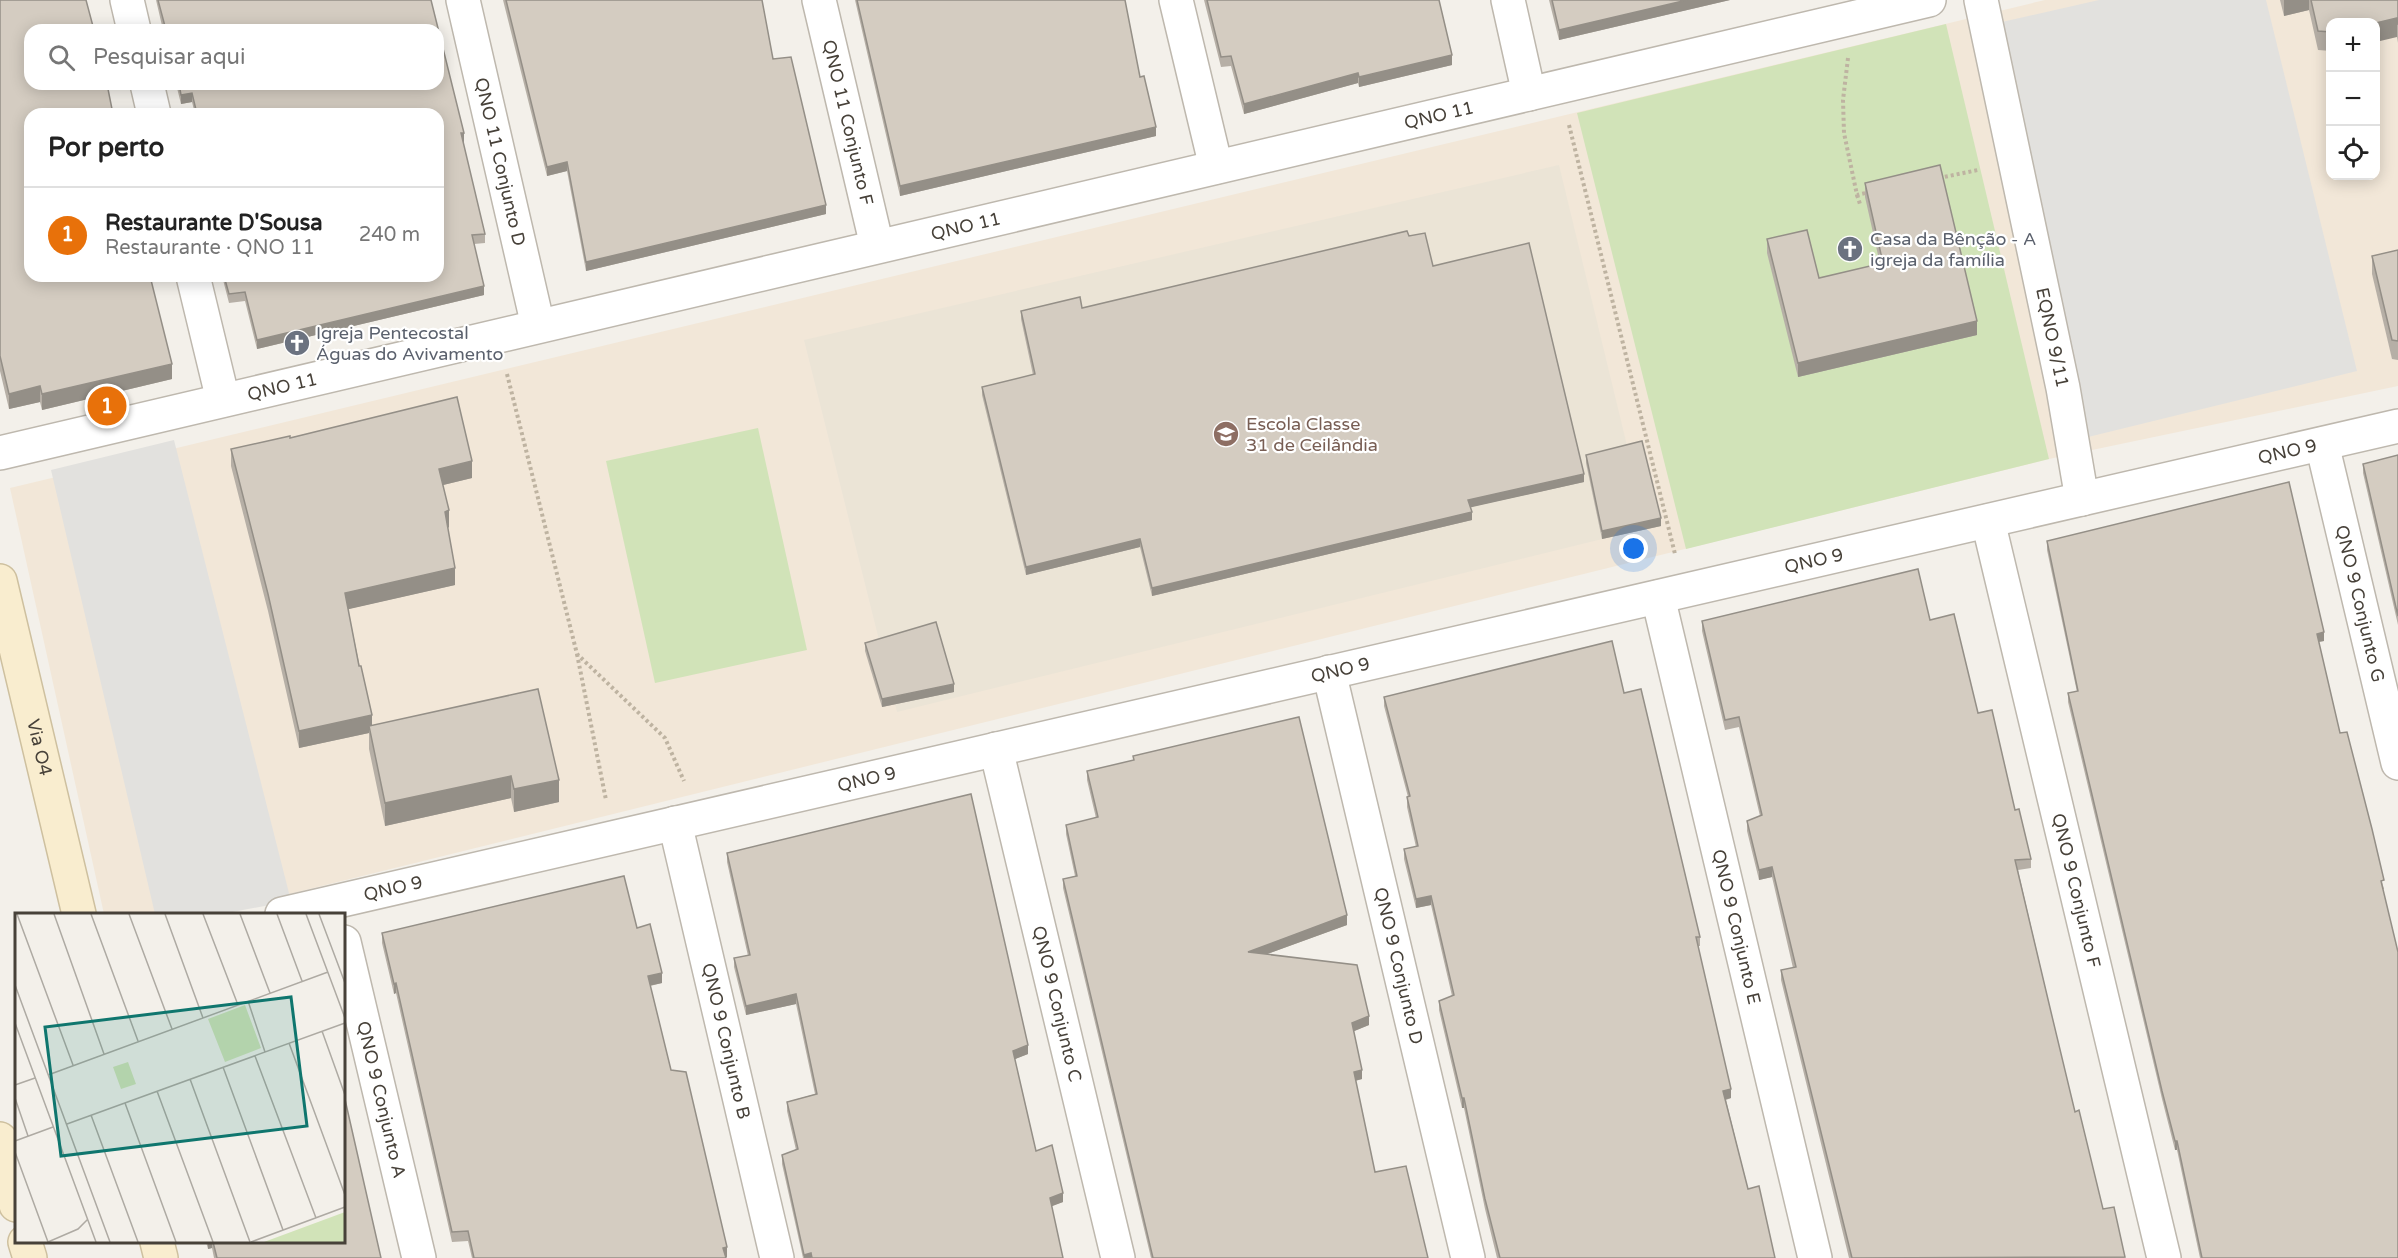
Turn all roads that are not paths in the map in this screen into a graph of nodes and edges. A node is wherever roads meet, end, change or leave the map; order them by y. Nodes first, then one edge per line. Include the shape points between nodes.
1 (127, 0) edge
2 (463, 0) edge
3 (819, 0) edge
4 (1176, 0) edge
5 (1508, 0) edge
6 (1929, 0) edge
7 (1981, 0) edge
8 (1867, 10) edge
9 (133, 24) edge
10 (148, 90) edge
11 (1544, 90) junction
12 (153, 108) edge
13 (1216, 167) junction
14 (877, 246) junction
15 (194, 282) edge
16 (538, 326) junction
17 (223, 400) junction
18 (2398, 426) edge
19 (2322, 444) junction
20 (0, 453) edge
21 (2082, 499) junction
22 (1988, 521) junction
23 (0, 581) edge
24 (1671, 594) junction
25 (1329, 672) junction
26 (996, 749) junction
27 (2398, 763) edge
28 (687, 820) junction
29 (335, 909) edge
30 (79, 913) edge
31 (300, 913) edge
32 (345, 946) edge
33 (0, 1139) edge
34 (15, 1201) edge
35 (26, 1243) edge
36 (158, 1243) edge
37 (30, 1258) edge
38 (161, 1258) edge
39 (419, 1258) edge
40 (777, 1258) edge
41 (1118, 1258) edge
42 (1468, 1258) edge
43 (1815, 1258) edge
44 (2164, 1258) edge

1 - 9 street
2 - 16 street, QNO 11 Conjunto D
3 - 14 street, QNO 11 Conjunto F
4 - 13 street
5 - 11 street
6 - 8 street, QNO 11
7 - 21 street, EQNO 9/11 via 2063,388
8 - 11 street, QNO 11
10 - 12 street
11 - 13 street, QNO 11
13 - 14 street, QNO 11
14 - 16 street, QNO 11
15 - 17 street
16 - 17 street, QNO 11
17 - 20 street, QNO 11
18 - 19 street, QNO 9
19 - 21 street, QNO 9
19 - 27 street, QNO 9 Conjunto G
21 - 22 street, QNO 9
22 - 24 street, QNO 9
22 - 44 street, QNO 9 Conjunto F
23 - 30 main road, Via O4
24 - 25 street, QNO 9
24 - 43 street, QNO 9 Conjunto E
25 - 26 street, QNO 9
25 - 42 street, QNO 9 Conjunto D
26 - 28 street, QNO 9
26 - 41 street, QNO 9 Conjunto C
28 - 29 street, QNO 9
28 - 40 street, QNO 9 Conjunto B
29 - 31 street, QNO 9
32 - 39 street, QNO 9 Conjunto A
33 - 34 main road
35 - 37 main road
36 - 38 main road

